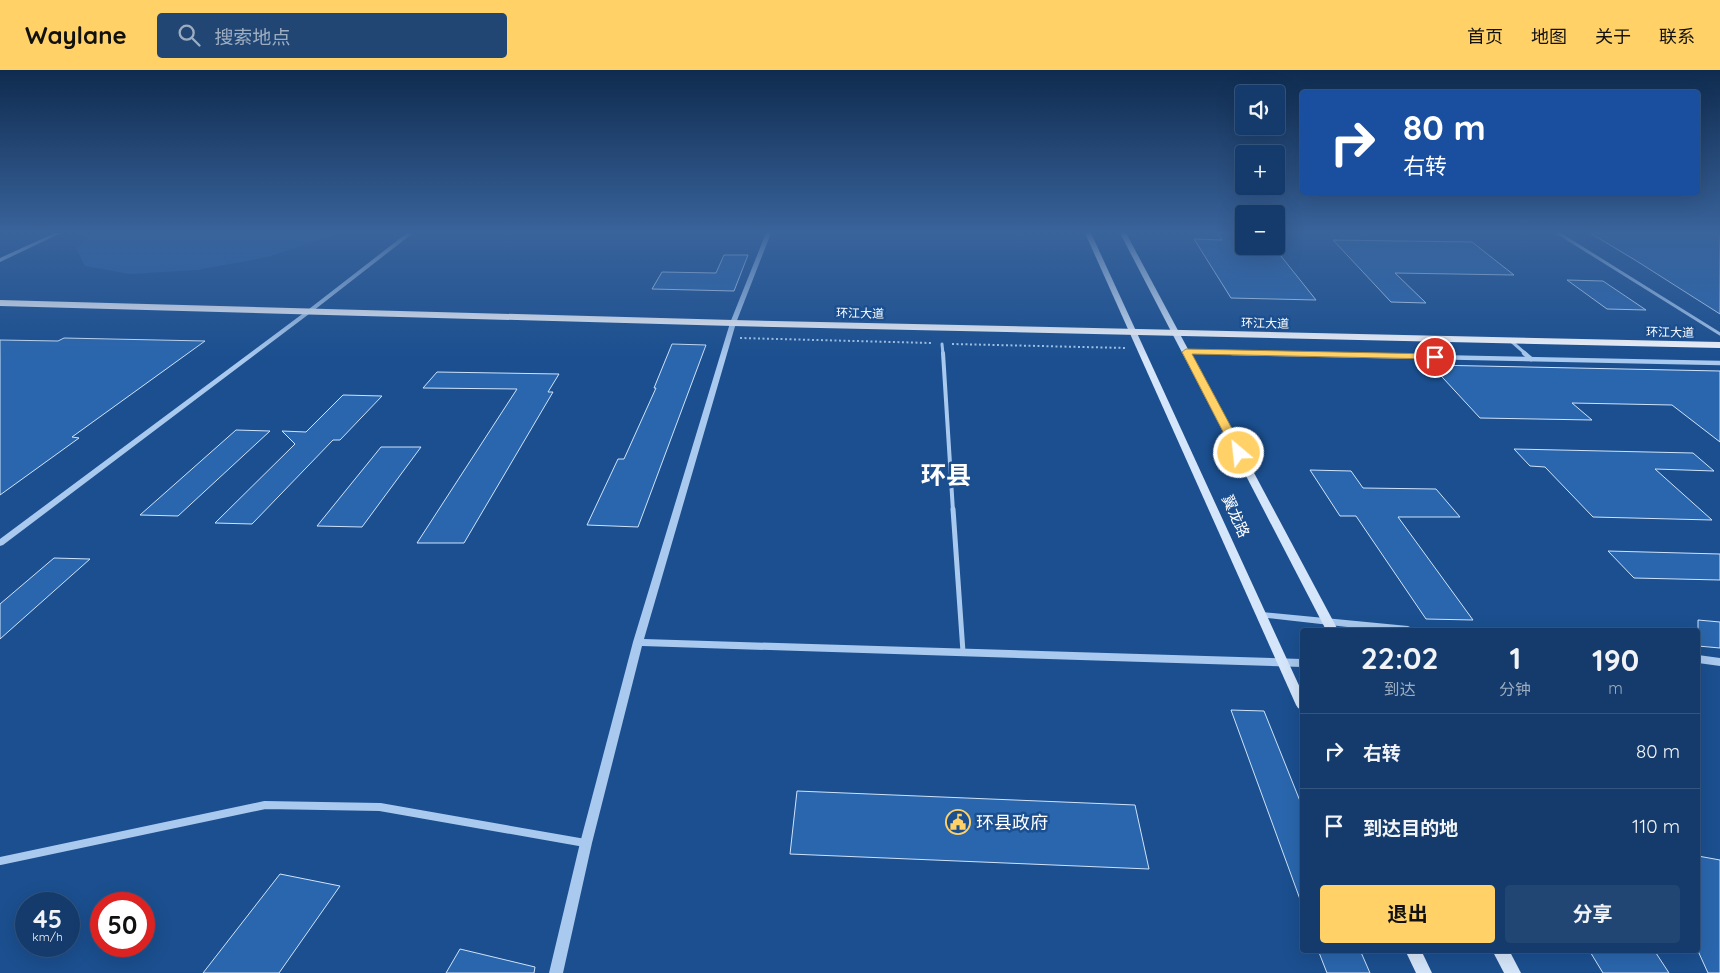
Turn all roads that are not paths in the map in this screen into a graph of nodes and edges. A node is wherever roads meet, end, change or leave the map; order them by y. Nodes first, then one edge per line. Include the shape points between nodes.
1 (355, 275) edge
2 (751, 275) edge
3 (1108, 275) edge
4 (1146, 275) edge
5 (1627, 275) edge
6 (0, 296) edge
7 (0, 303) edge
8 (320, 303) junction
9 (312, 310) junction
10 (734, 319) junction
11 (1132, 328) junction
12 (1174, 329) junction
13 (1720, 334) edge
14 (1720, 338) edge
15 (1511, 341) junction
16 (942, 344) dead end
17 (1720, 345) edge
18 (1186, 352) junction
19 (1531, 359) junction
20 (1720, 363) edge
21 (0, 544) edge
22 (1262, 615) junction
23 (1330, 626) edge
24 (1369, 628) edge
25 (638, 642) junction
26 (963, 652) junction
27 (1700, 659) edge
28 (1720, 662) edge
29 (1284, 663) junction
30 (1300, 663) edge
31 (1300, 700) edge
32 (586, 843) junction
33 (0, 861) edge
34 (1414, 953) edge
35 (1502, 953) edge
36 (556, 973) edge
37 (1424, 973) edge
38 (1512, 973) edge

1 - 8 street
2 - 10 street
3 - 11 main road, 翼龙路
4 - 12 main road, 翼龙路
5 - 13 street
6 - 8 highway, 环江大道
7 - 9 highway, 环江大道
8 - 9 street
8 - 10 highway, 环江大道
9 - 10 highway, 环江大道
9 - 21 street
10 - 11 highway, 环江大道
10 - 25 street
11 - 12 highway, 环江大道
11 - 22 main road, 翼龙路
12 - 14 highway, 环江大道
12 - 15 highway, 环江大道
12 - 18 main road, 翼龙路
15 - 17 highway, 环江大道
15 - 19 street
16 - 26 street
18 - 19 street
18 - 23 main road, 翼龙路
19 - 20 street
22 - 23 street
22 - 29 main road, 翼龙路
23 - 24 street
25 - 26 street
25 - 32 street
26 - 29 street
27 - 28 street
29 - 30 street
29 - 31 main road, 翼龙路
32 - 33 street via 380,806 266,805
32 - 36 street
34 - 37 main road
35 - 38 main road

